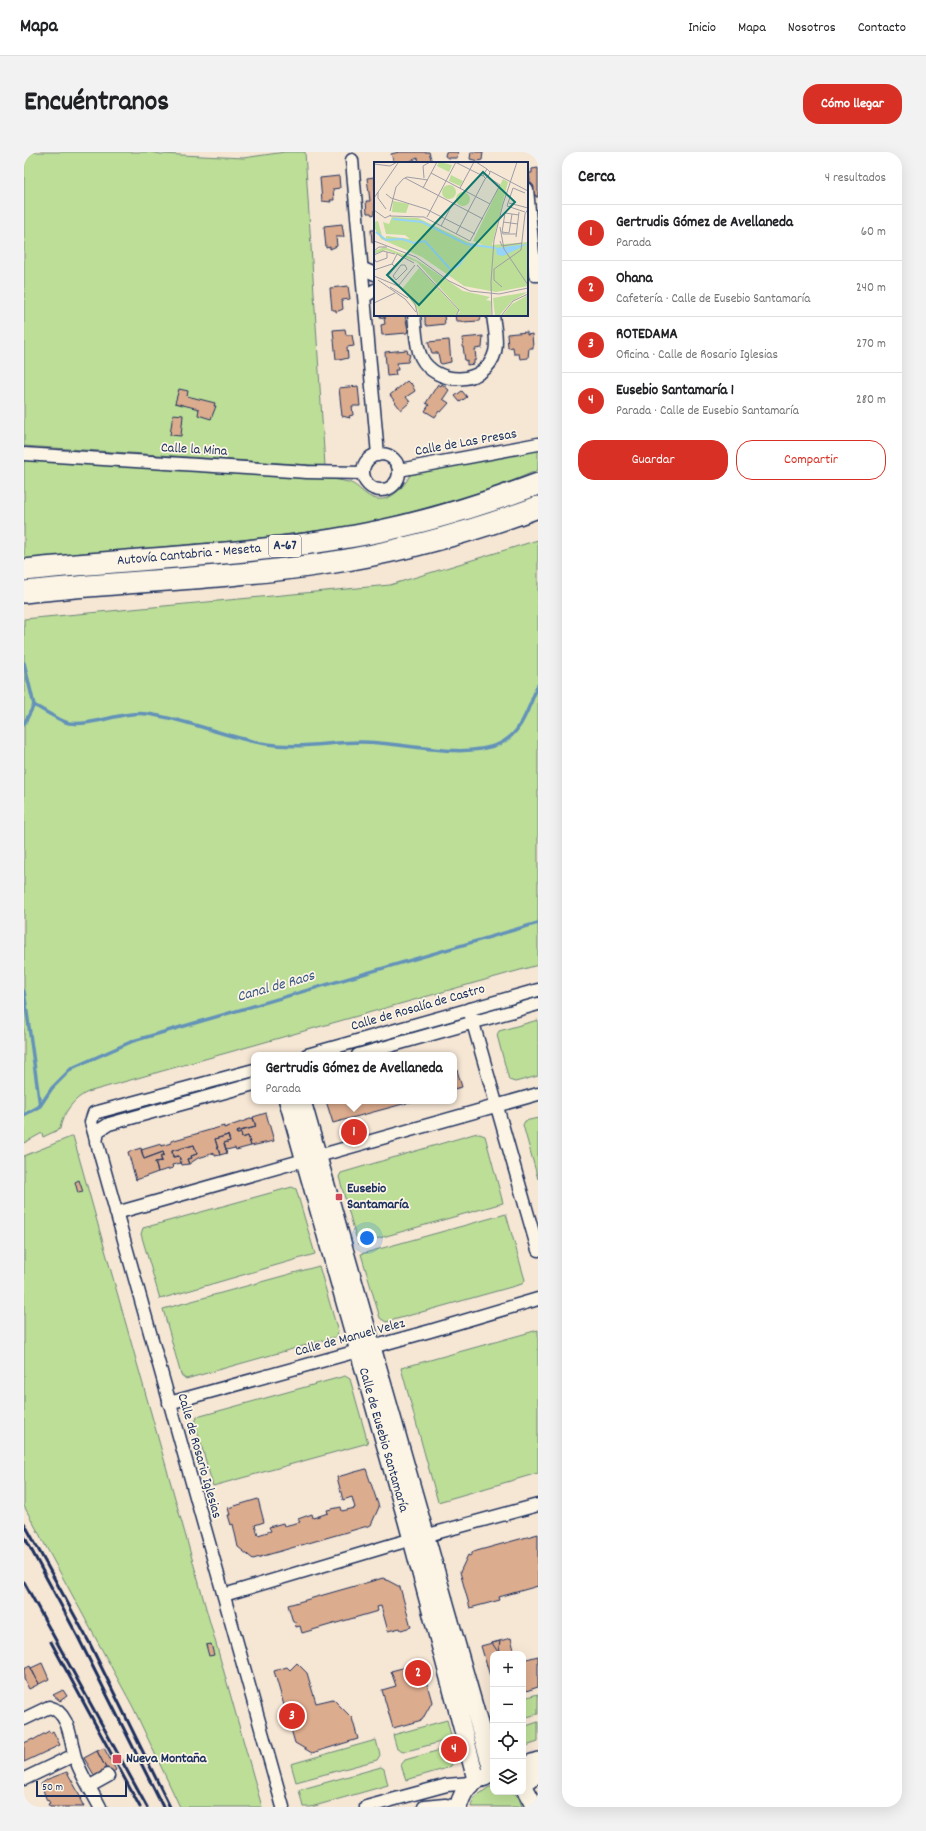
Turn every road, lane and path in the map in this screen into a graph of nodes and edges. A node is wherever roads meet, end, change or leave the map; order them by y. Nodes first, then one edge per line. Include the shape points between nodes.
1 (351, 155) edge
2 (528, 201) edge
3 (361, 268) junction
4 (374, 274) edge
5 (534, 275) edge
6 (374, 291) edge
7 (364, 297) junction
8 (414, 316) edge
9 (494, 316) edge
10 (538, 444) edge
11 (24, 454) edge
12 (378, 455) junction
13 (399, 470) junction
14 (363, 473) junction
15 (538, 484) edge
16 (538, 507) edge
17 (24, 570) edge
18 (24, 592) edge
19 (538, 990) edge
20 (538, 1004) edge
21 (468, 1009) junction
22 (472, 1022) junction
23 (318, 1052) edge
24 (368, 1052) edge
25 (251, 1071) edge
26 (251, 1085) edge
27 (538, 1094) edge
28 (289, 1104) edge
29 (303, 1104) edge
30 (496, 1106) junction
31 (96, 1144) junction
32 (312, 1158) junction
33 (116, 1213) junction
34 (538, 1250) edge
35 (538, 1299) edge
36 (365, 1349) junction
37 (169, 1404) junction
38 (538, 1505) edge
39 (418, 1537) junction
40 (224, 1595) junction
41 (24, 1720) edge
42 (68, 1758) dead end
43 (538, 1761) edge
44 (490, 1765) edge
45 (526, 1765) edge
46 (538, 1773) edge
47 (107, 1775) dead end
48 (490, 1775) edge
49 (24, 1779) edge
50 (473, 1781) junction
51 (526, 1783) edge
52 (90, 1786) junction
53 (526, 1790) edge
54 (100, 1807) edge
55 (283, 1807) edge
56 (366, 1807) edge
57 (424, 1807) edge
58 (458, 1807) edge
59 (535, 1807) edge

1 - 3 street
2 - 5 street
3 - 4 street
3 - 7 street
6 - 7 street
7 - 12 street
8 - 9 street via 417,342 424,363 438,375 459,379 483,371 492,358 496,346
10 - 13 street, Calle de Las Presas
11 - 14 street, Calle la Mina via 307,472
12 - 13 street via 392,458
12 - 14 street via 367,461
13 - 14 street via 398,480 384,490 368,486
15 - 17 highway, Autovía Cantabria - Meseta / A-67 via 446,515 355,536 264,549
16 - 18 highway, Autovía Cantabria - Meseta / A-67 via 441,539 336,562 260,572
19 - 21 street, Calle de Rosalía de Castro
20 - 22 street, Calle de Rosalía de Castro
21 - 22 street
21 - 23 street, Calle de Rosalía de Castro
22 - 24 street, Calle de Rosalía de Castro
22 - 30 street
25 - 31 street, Calle de Rosario Iglesias via 94,1113 91,1122
26 - 31 street via 109,1124 98,1131
27 - 30 street
28 - 32 main road, Calle de Eusebio Santamaría
29 - 32 main road, Calle de Eusebio Santamaría
30 - 32 street
30 - 34 street
31 - 33 street, Calle de Rosario Iglesias
32 - 33 street
32 - 36 main road, Calle de Eusebio Santamaría
33 - 37 street, Calle de Rosario Iglesias
35 - 36 street, Calle de Manuel Velez
36 - 37 street, Calle de Manuel Velez
36 - 39 main road, Calle de Eusebio Santamaría
37 - 40 street, Calle de Rosario Iglesias
38 - 39 street
39 - 40 street
39 - 44 main road, Calle de Eusebio Santamaría
39 - 50 main road, Calle de Eusebio Santamaría
40 - 55 street, Calle de Rosario Iglesias
41 - 52 street via 49,1707 59,1712 70,1735 75,1758
42 - 49 street
43 - 45 main road
46 - 51 main road
47 - 52 street
48 - 50 main road
50 - 56 street via 447,1785
50 - 58 main road
52 - 54 street
53 - 59 main road
57 - 58 street via 445,1804

